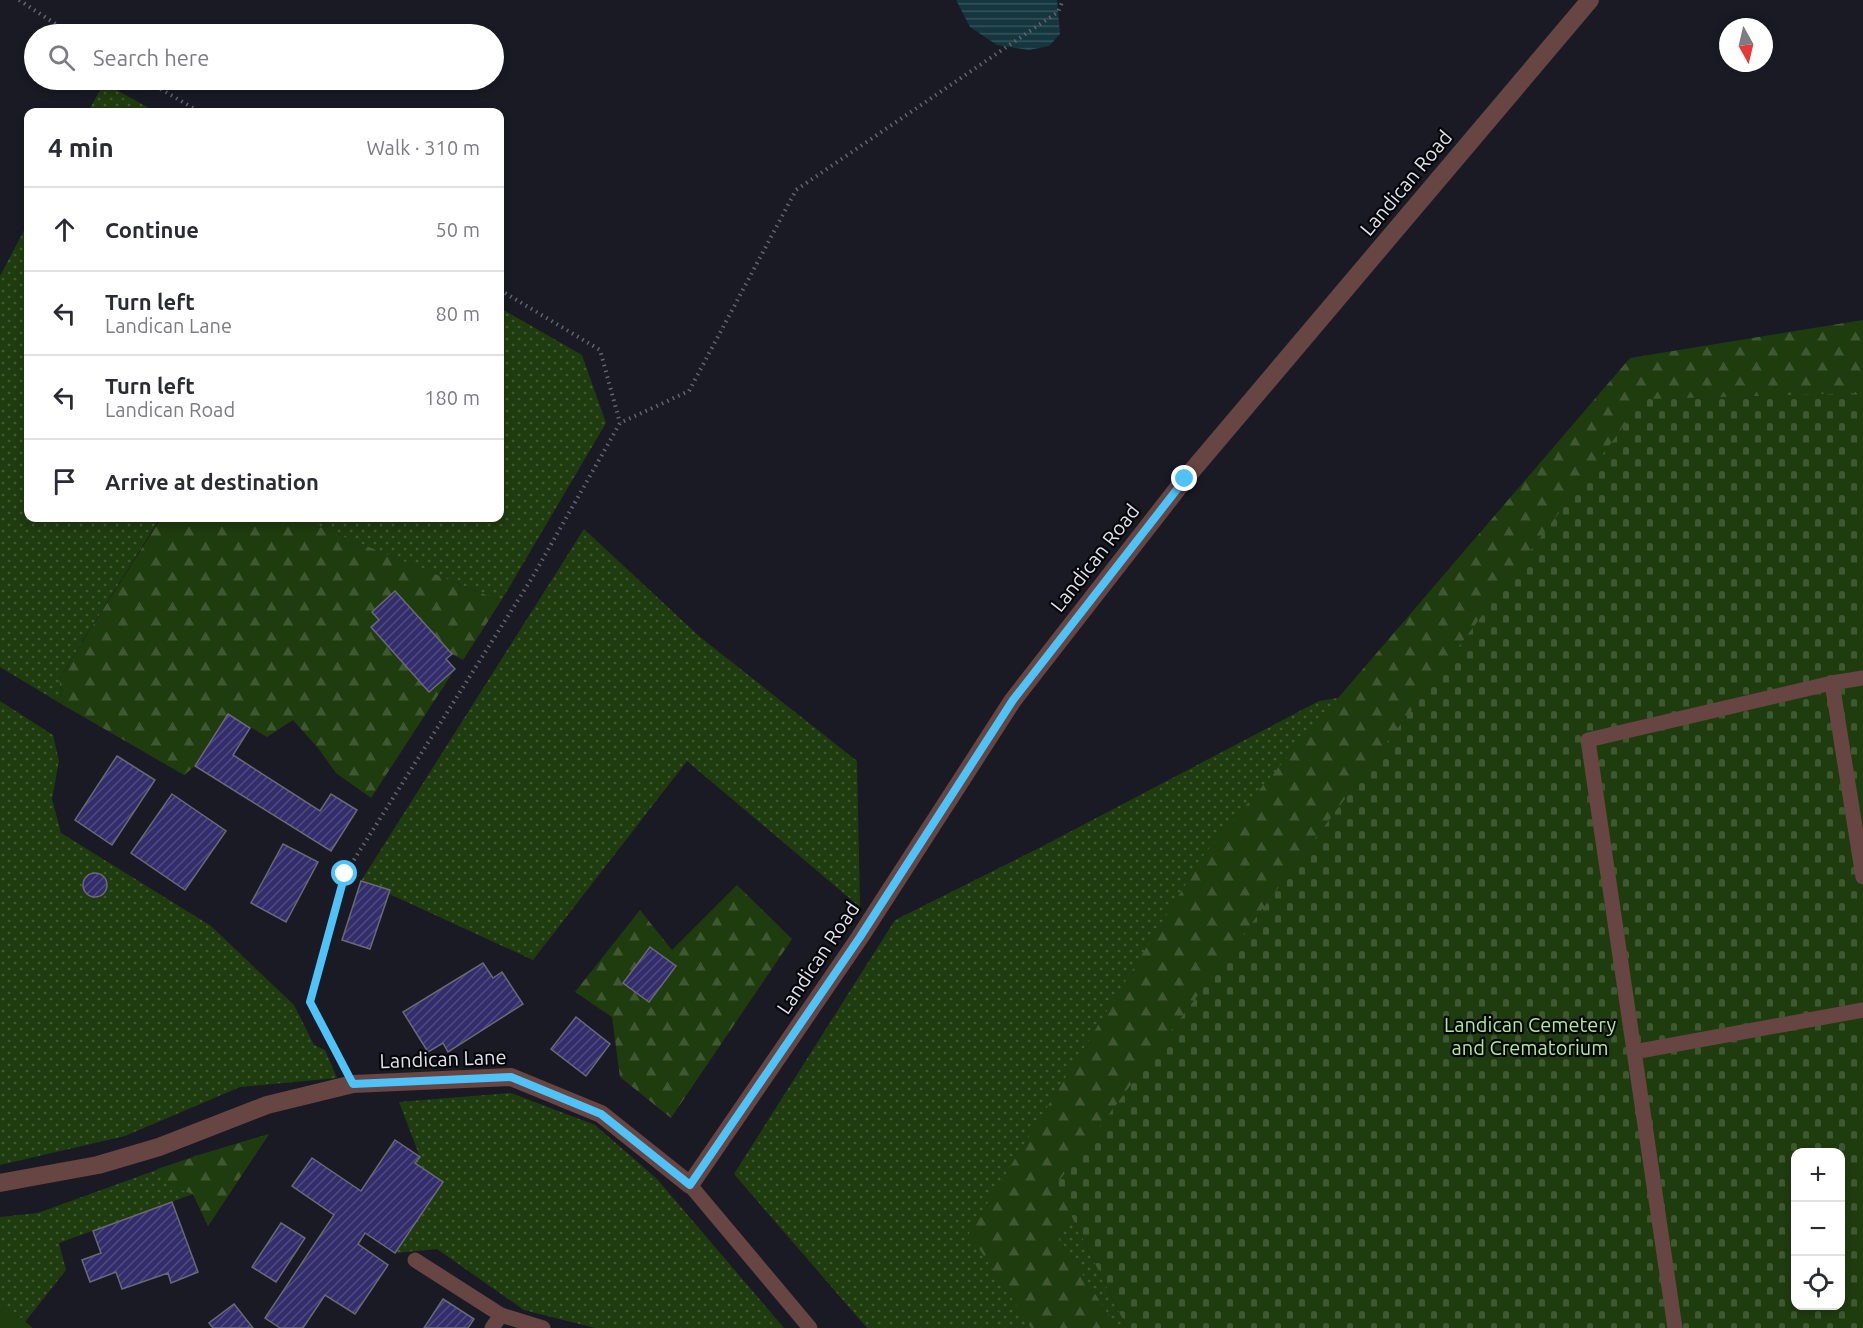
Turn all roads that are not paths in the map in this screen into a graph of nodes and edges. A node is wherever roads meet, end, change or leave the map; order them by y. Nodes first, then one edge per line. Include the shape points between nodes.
1 (1590, 0) edge
2 (1863, 678) edge
3 (1832, 683) junction
4 (1863, 877) edge
5 (1863, 1010) edge
6 (1634, 1052) junction
7 (0, 1183) edge
8 (690, 1185) junction
9 (415, 1260) dead end
10 (501, 1315) junction
11 (492, 1328) edge
12 (543, 1328) edge
13 (810, 1328) edge
14 (1675, 1328) edge

1 - 8 street, Landican Road via 1185,479 1013,700 860,937
2 - 3 lane
3 - 4 lane
3 - 6 lane via 1588,740
5 - 6 lane
6 - 14 lane
7 - 8 street, Landican Lane via 108,1162 159,1147 267,1105 353,1084 511,1077 601,1114
8 - 13 lane
9 - 10 lane
10 - 11 lane
10 - 12 lane

